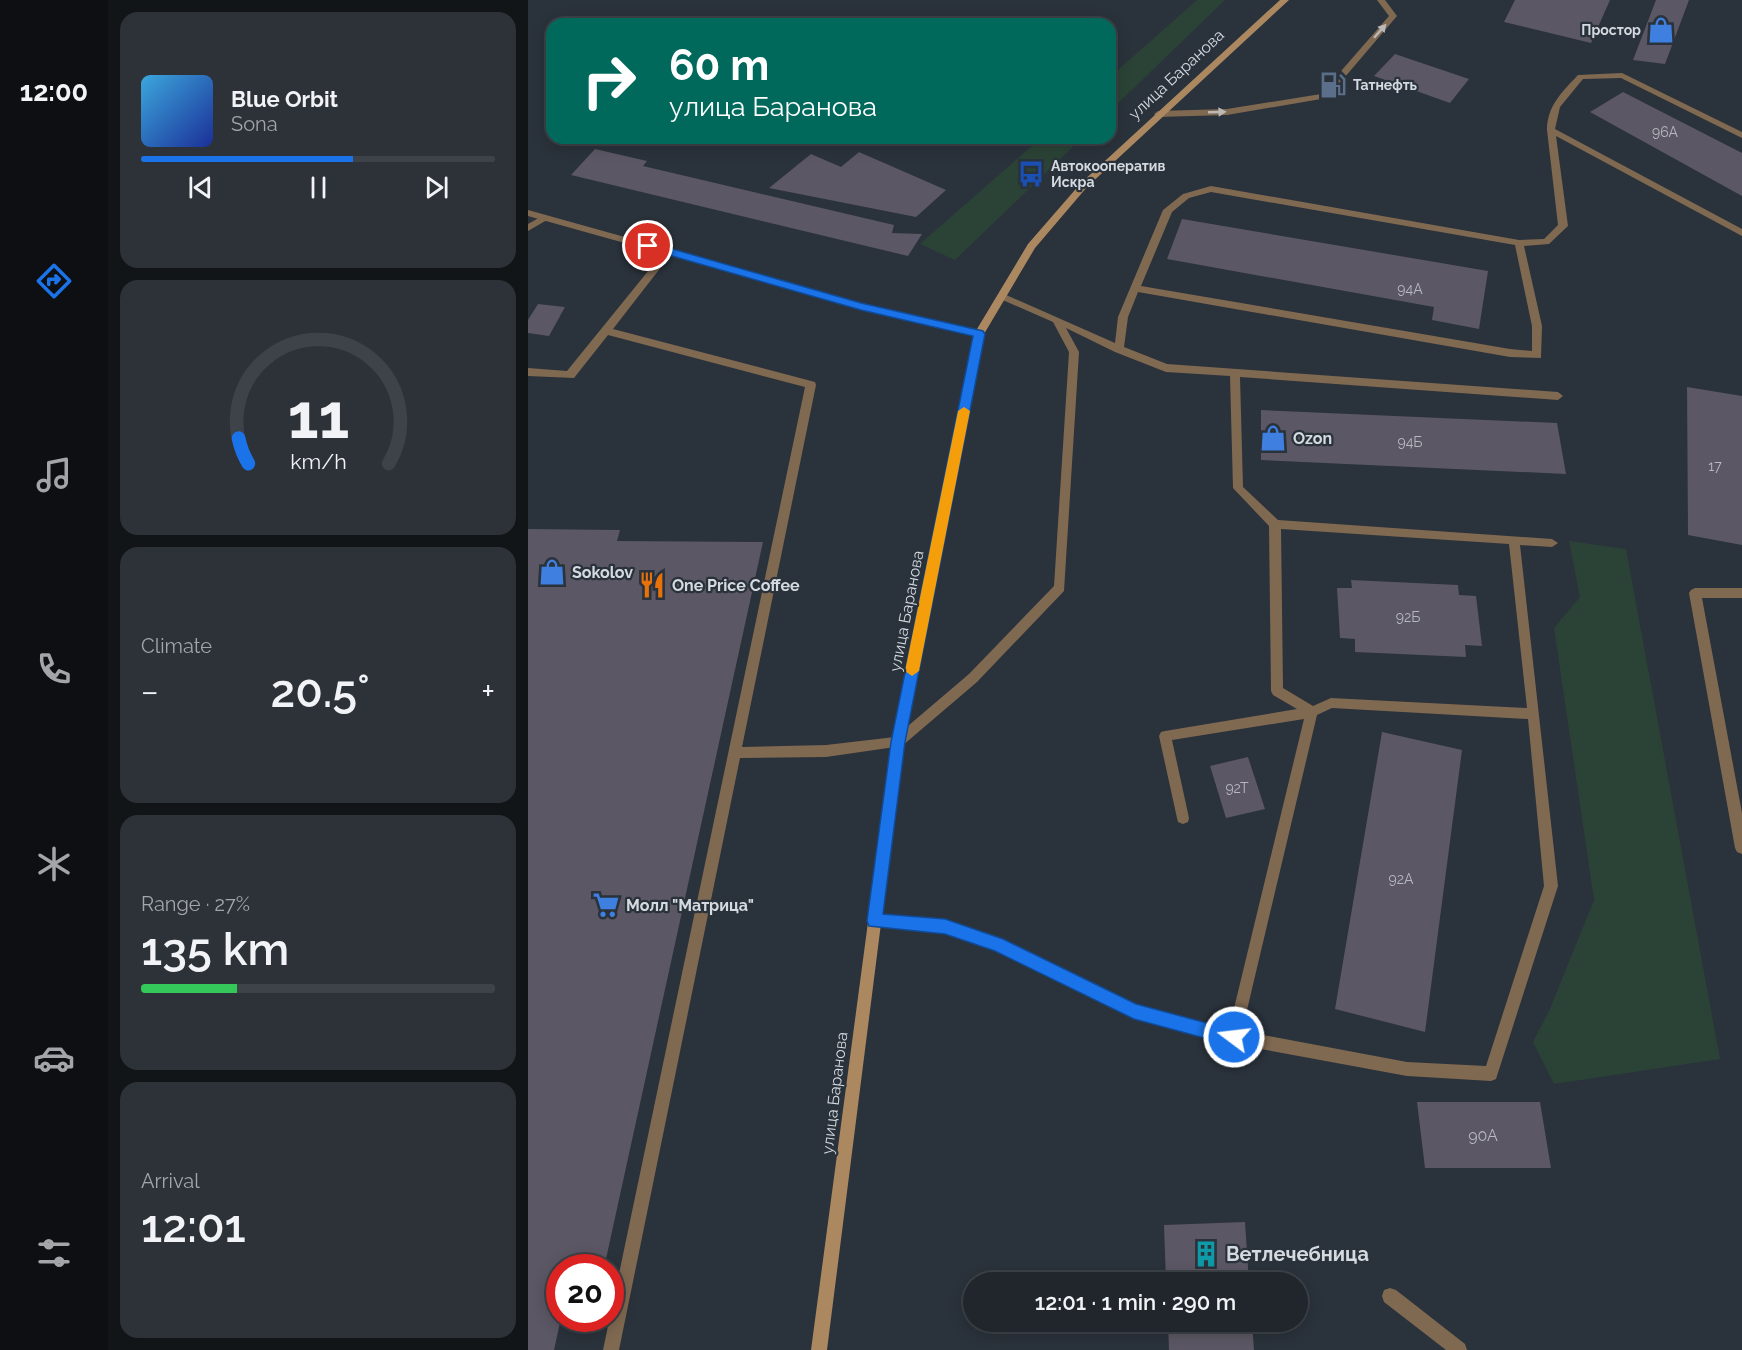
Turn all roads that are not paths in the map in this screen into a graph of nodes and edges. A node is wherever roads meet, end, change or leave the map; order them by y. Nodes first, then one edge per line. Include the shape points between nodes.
1 (1285, 0) edge
2 (1381, 0) edge
3 (1158, 114) junction
4 (1551, 130) junction
5 (1742, 135) edge
6 (528, 213) edge
7 (544, 218) junction
8 (528, 228) edge
9 (1742, 233) edge
10 (1518, 243) junction
11 (669, 251) junction
12 (1134, 288) junction
13 (1001, 296) junction
14 (1057, 320) junction
15 (606, 331) junction
16 (979, 334) junction
17 (1119, 349) junction
18 (528, 372) edge
19 (1235, 373) junction
20 (1558, 396) dead end
21 (1275, 524) junction
22 (1514, 540) junction
23 (1552, 543) dead end
24 (1742, 592) edge
25 (1312, 712) junction
26 (1534, 714) junction
27 (898, 742) junction
28 (735, 753) junction
29 (1183, 818) dead end
30 (1742, 848) edge
31 (874, 921) junction
32 (1234, 1037) junction
33 (1390, 1296) dead end
34 (611, 1350) edge
35 (819, 1350) edge
36 (1459, 1350) edge

1 - 3 main road, улица Баранова
3 -> 2 street via 1227,112 1324,96 1393,16
3 - 13 main road, улица Баранова via 1076,193 1031,246
4 - 5 street via 1550,116 1581,77 1622,75
4 - 9 street
4 - 10 street via 1563,226 1546,242
6 - 7 street
7 - 8 street
7 - 11 street
10 - 12 street via 1211,189 1186,196 1168,210
10 - 12 street via 1537,326 1537,355
11 - 15 street
11 - 16 street via 861,306
12 - 17 street via 1123,317
13 - 14 street
13 - 16 main road, улица Баранова
14 - 17 street
14 - 27 street via 1074,352 1060,588 973,678
15 - 18 street via 570,375
15 - 28 street via 811,385
16 - 27 main road, улица Баранова
17 - 19 street via 1166,368
19 - 20 street
19 - 21 street via 1238,488
21 - 22 street
21 - 25 street via 1277,691
22 - 23 street
22 - 26 street
24 - 30 street via 1695,593
25 - 26 street via 1331,703
25 - 29 street via 1165,736
25 - 32 street
26 - 32 street via 1551,886 1491,1074 1407,1069
27 - 28 street via 826,752
27 - 31 main road, улица Баранова
28 - 34 street
31 - 32 street via 945,926 998,944 1134,1011
31 - 35 main road, улица Баранова
33 - 36 street

